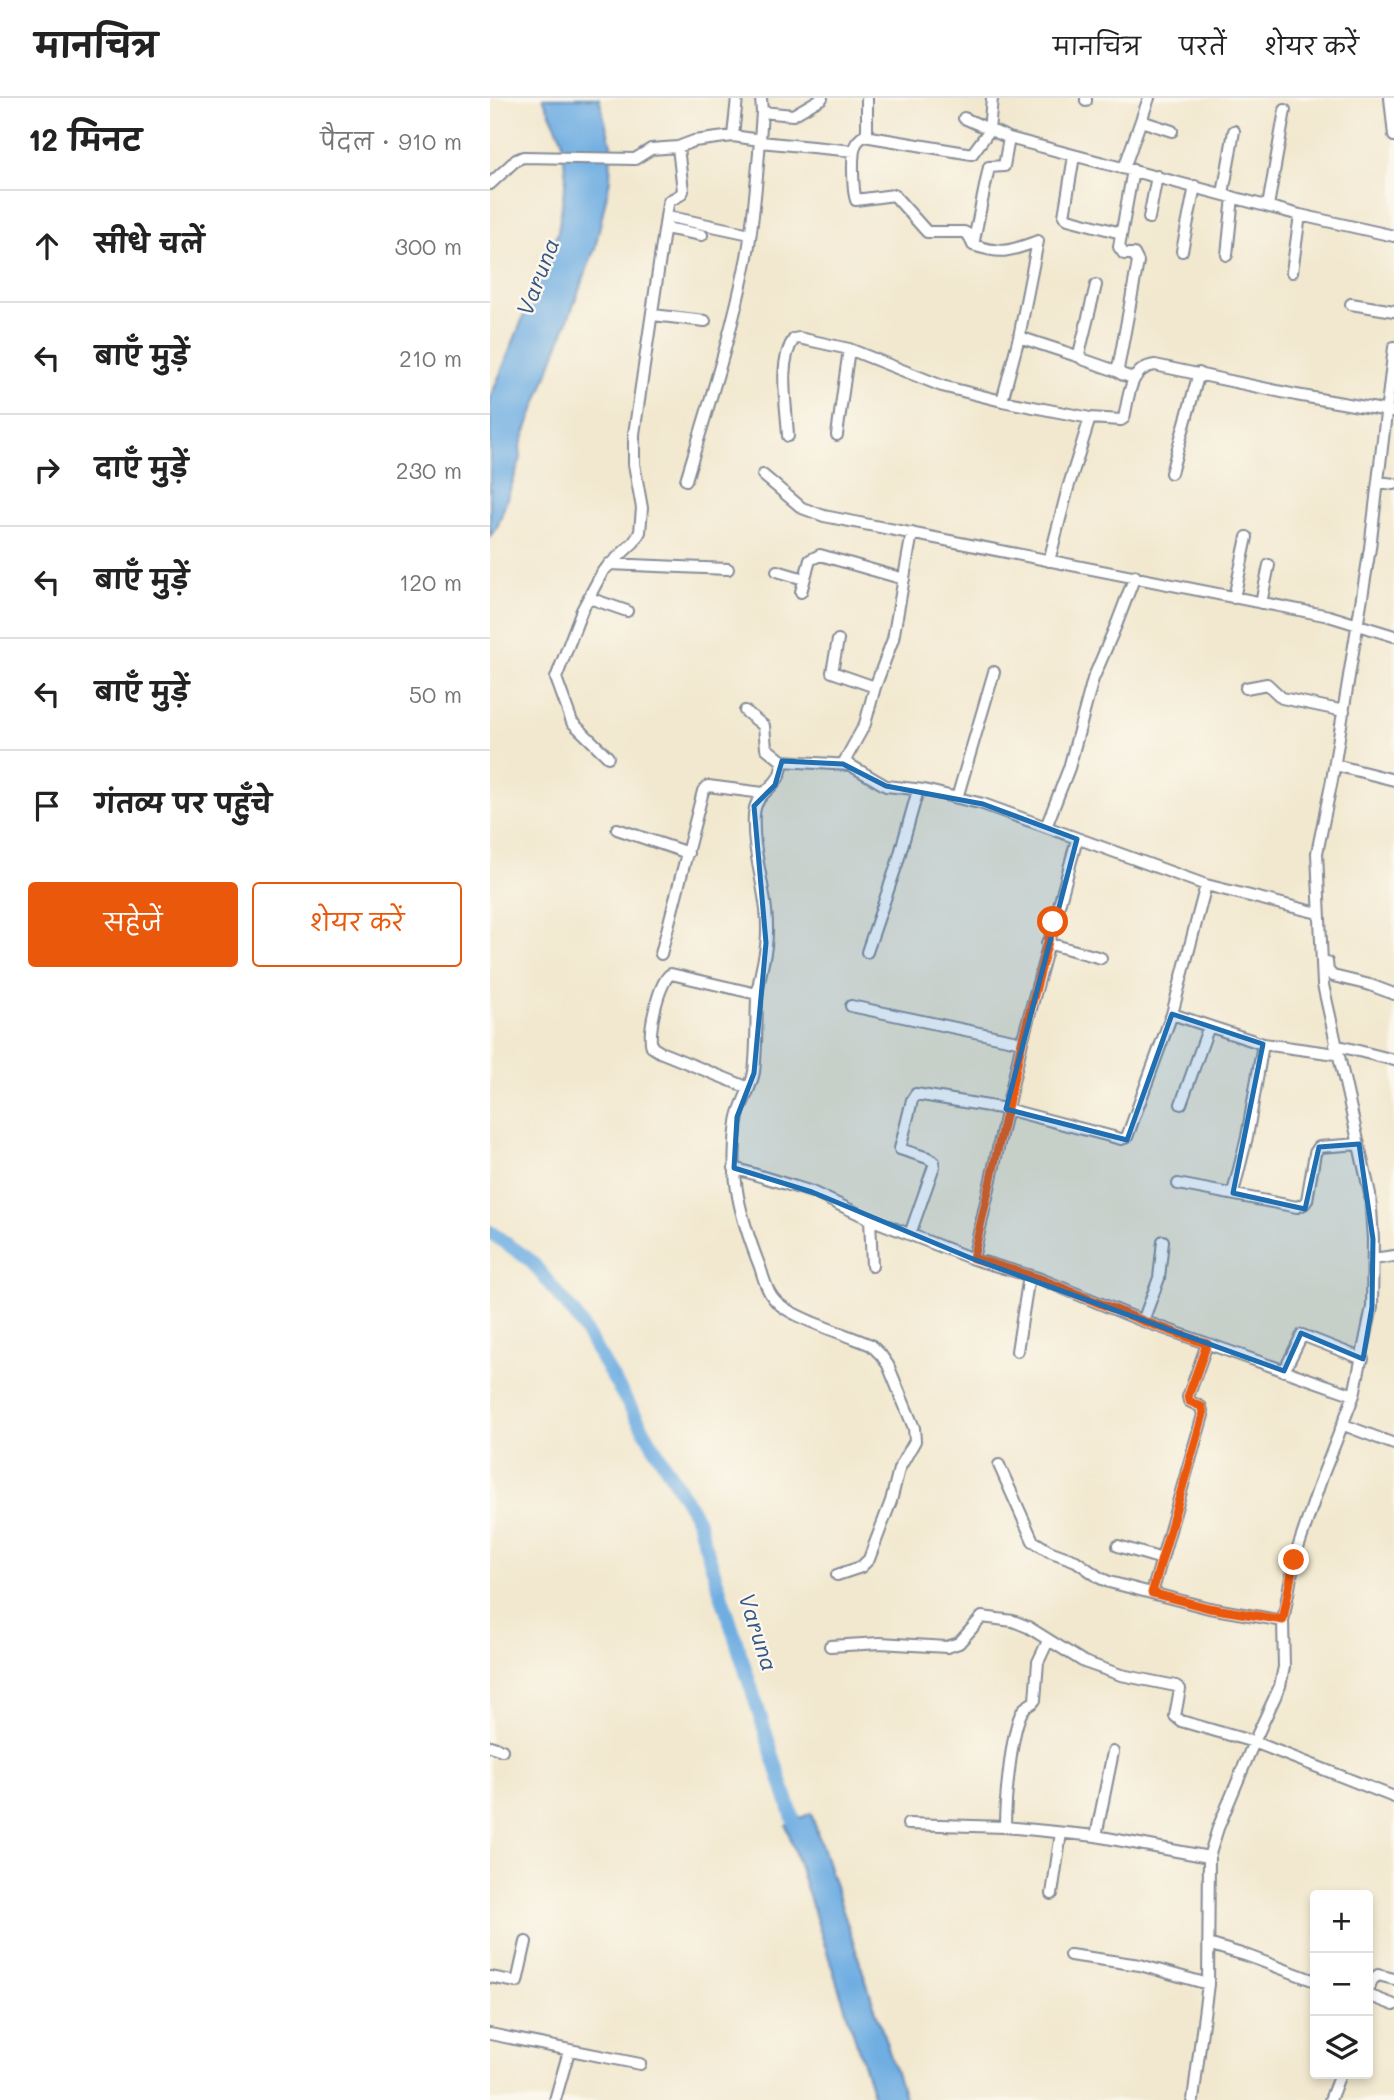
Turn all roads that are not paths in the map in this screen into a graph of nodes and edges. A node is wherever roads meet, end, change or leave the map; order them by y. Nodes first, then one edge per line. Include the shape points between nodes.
1 (737, 98) edge
2 (761, 98) edge
3 (822, 98) edge
4 (867, 98) edge
5 (992, 98) edge
6 (1149, 98) edge
7 (1390, 98) edge
8 (1285, 110) dead end
9 (762, 113) junction
10 (964, 118) dead end
11 (1141, 121) junction
12 (989, 131) junction
13 (1172, 131) dead end
14 (1234, 131) dead end
15 (733, 136) junction
16 (864, 136) junction
17 (1394, 136) edge
18 (1009, 138) junction
19 (760, 141) junction
20 (678, 147) junction
21 (853, 151) junction
22 (1074, 156) junction
23 (1128, 169) junction
24 (1157, 176) junction
25 (490, 184) edge
26 (1195, 186) junction
27 (1228, 195) junction
28 (1268, 206) junction
29 (1300, 215) junction
30 (1149, 218) dead end
31 (665, 222) junction
32 (1121, 233) junction
33 (751, 234) junction
34 (702, 235) dead end
35 (1394, 236) edge
36 (973, 245) junction
37 (1182, 251) dead end
38 (1227, 256) dead end
39 (1292, 272) dead end
40 (1096, 285) dead end
41 (1351, 303) dead end
42 (1394, 311) edge
43 (653, 315) junction
44 (705, 321) dead end
45 (1019, 337) junction
46 (1394, 347) edge
47 (849, 349) junction
48 (1080, 357) junction
49 (1119, 372) junction
50 (1199, 373) junction
51 (1133, 378) junction
52 (1002, 401) junction
53 (1390, 411) edge
54 (1090, 418) junction
55 (837, 435) dead end
56 (788, 436) dead end
57 (1171, 473) dead end
58 (763, 475) dead end
59 (686, 480) dead end
60 (1378, 482) junction
61 (1394, 485) edge
62 (912, 533) junction
63 (1247, 537) dead end
64 (1049, 561) junction
65 (609, 564) junction
66 (1269, 565) dead end
67 (728, 569) dead end
68 (777, 571) dead end
69 (1135, 576) junction
70 (804, 579) junction
71 (904, 579) junction
72 (801, 592) dead end
73 (589, 598) junction
74 (1234, 598) junction
75 (1261, 603) junction
76 (627, 611) dead end
77 (1358, 625) junction
78 (1394, 636) edge
79 (838, 640) dead end
80 (994, 672) dead end
81 (875, 687) junction
82 (1246, 688) dead end
83 (745, 711) dead end
84 (1343, 711) junction
85 (608, 757) dead end
86 (782, 761) junction
87 (843, 764) junction
88 (1335, 765) junction
89 (1394, 780) edge
90 (918, 790) junction
91 (763, 793) junction
92 (957, 798) junction
93 (1046, 827) junction
94 (617, 829) dead end
95 (1077, 839) junction
96 (688, 853) junction
97 (1206, 885) junction
98 (1318, 913) junction
99 (1320, 942) junction
100 (1047, 943) junction
101 (867, 952) dead end
102 (662, 954) dead end
103 (1101, 958) dead end
104 (757, 995) junction
105 (1394, 995) edge
106 (851, 1006) dead end
107 (1172, 1014) junction
108 (1209, 1026) junction
109 (1022, 1042) junction
110 (1263, 1044) junction
111 (1335, 1049) junction
112 (1394, 1060) edge
113 (749, 1088) junction
114 (1181, 1104) dead end
115 (1006, 1109) junction
116 (1359, 1144) junction
117 (734, 1168) junction
118 (1178, 1184) dead end
119 (1233, 1193) junction
120 (870, 1219) junction
121 (910, 1234) junction
122 (1163, 1241) dead end
123 (1394, 1256) edge
124 (973, 1258) junction
125 (1373, 1259) junction
126 (872, 1266) dead end
127 (1029, 1276) junction
128 (1143, 1321) junction
129 (1207, 1344) junction
130 (1017, 1351) dead end
131 (1363, 1359) junction
132 (1284, 1371) junction
133 (1354, 1395) junction
134 (1344, 1425) junction
135 (1394, 1444) edge
136 (999, 1465) dead end
137 (1118, 1546) dead end
138 (1162, 1559) junction
139 (837, 1575) dead end
140 (1152, 1593) junction
141 (1283, 1620) junction
142 (1048, 1641) junction
143 (830, 1646) dead end
144 (1254, 1742) junction
145 (490, 1746) edge
146 (502, 1750) dead end
147 (1112, 1752) dead end
148 (1394, 1797) edge
149 (908, 1824) dead end
150 (1005, 1827) junction
151 (1060, 1833) junction
152 (1096, 1836) junction
153 (1209, 1857) junction
154 (1052, 1894) dead end
155 (526, 1942) dead end
156 (1208, 1944) junction
157 (1070, 1955) dead end
158 (490, 1977) edge
159 (1310, 1979) edge
160 (1373, 1979) edge
161 (1394, 1979) edge
162 (1208, 1984) junction
163 (1373, 1995) edge
164 (1394, 2005) edge
165 (490, 2034) edge
166 (569, 2051) junction
167 (640, 2064) dead end
168 (1338, 2079) edge
169 (555, 2100) edge
170 (1193, 2100) edge
171 (1330, 2100) edge

1 - 15 street
2 - 9 street
3 - 9 street via 793,116
4 - 16 street
5 - 12 street
6 - 11 street
7 - 17 street
8 - 28 street
9 - 19 street
10 - 12 street
11 - 13 street
11 - 23 street
12 - 16 street via 972,154
12 - 18 street
14 - 27 street
15 - 19 street
15 - 20 street
16 - 21 street
18 - 22 street
18 - 36 street via 1004,166 989,167
19 - 21 street
19 - 33 street
20 - 25 street via 651,149 635,159 523,157
20 - 31 street via 683,191 669,201
21 - 36 street via 856,200 894,195 927,232 964,232
22 - 23 street
22 - 32 street via 1064,216
23 - 24 street
23 - 32 street
24 - 26 street
24 - 30 street
26 - 27 street
26 - 37 street
27 - 28 street
27 - 38 street
28 - 29 street
29 - 35 street
29 - 39 street
31 - 33 street
31 - 34 street
31 - 43 street
32 - 49 street via 1120,251 1134,254 1138,262
33 - 59 street
36 - 45 street via 1004,252 1038,241
40 - 48 street
41 - 42 street
43 - 44 street
43 - 65 street via 634,434 642,521 634,542
45 - 48 street
45 - 52 street
46 - 53 street
47 - 52 street via 942,386
47 - 55 street
47 - 56 street via 794,339 786,355
48 - 49 street
49 - 51 street
50 - 51 street via 1154,365 1143,367
50 - 53 street
50 - 57 street
51 - 54 street via 1124,418
52 - 54 street
53 - 60 street
54 - 64 street
58 - 62 street via 812,513
60 - 61 street
60 - 77 street
62 - 64 street
62 - 71 street
63 - 74 street
64 - 69 street
65 - 67 street
65 - 73 street
66 - 75 street
68 - 70 street
69 - 74 street
69 - 93 street via 1093,679 1069,768
70 - 71 street via 810,560 820,555
70 - 72 street
71 - 81 street via 893,639
73 - 76 street
73 - 85 street via 556,678 572,722
74 - 75 street
75 - 77 street
77 - 78 street
77 - 84 street
79 - 81 street via 832,671
80 - 92 street
81 - 87 street via 865,724
82 - 84 street via 1267,684 1282,698
83 - 86 street via 764,726 766,748
84 - 88 street
86 - 87 street
86 - 91 street via 776,783
87 - 90 street via 886,786
88 - 89 street
88 - 98 street via 1317,853
90 - 92 street
90 - 101 street
91 - 96 street via 705,788
91 - 104 street via 754,806 753,818 766,930
92 - 93 street
93 - 95 street
94 - 96 street
95 - 97 street
95 - 100 street
96 - 102 street
97 - 98 street
97 - 107 street
98 - 99 street
99 - 105 street via 1330,974
99 - 111 street
100 - 103 street
100 - 109 street
104 - 113 street via 754,1073
104 - 113 street via 671,974 663,982 649,1041 660,1052
106 - 109 street
107 - 108 street
107 - 115 street via 1125,1139
108 - 110 street
108 - 114 street
109 - 115 street
110 - 111 street
110 - 119 street
111 - 112 street
111 - 116 street
113 - 117 street via 737,1117
115 - 121 street via 920,1093 914,1097 900,1149 928,1158 934,1166
115 - 124 street
116 - 119 street via 1319,1147 1307,1200 1297,1207
116 - 125 street via 1370,1194
117 - 120 street via 812,1192
117 - 139 street via 742,1221 769,1293 791,1312 877,1350 888,1365 916,1434 899,1469 869,1559 861,1567
118 - 119 street
120 - 121 street
120 - 126 street
121 - 124 street
122 - 128 street via 1159,1278
123 - 125 street
124 - 127 street
125 - 131 street via 1373,1307
127 - 128 street
127 - 130 street
128 - 129 street
129 - 132 street
129 - 138 street via 1188,1397 1202,1407 1203,1415
131 - 132 street via 1302,1335
131 - 133 street
132 - 133 street
133 - 134 street
134 - 135 street
134 - 141 street via 1294,1560
136 - 140 street via 1029,1534 1039,1546 1076,1561 1100,1578
137 - 138 street
138 - 140 street
140 - 141 street
141 - 144 street via 1280,1686
142 - 143 street via 1020,1624 987,1616 959,1643 947,1647
142 - 144 street via 1084,1662 1176,1686 1180,1692 1177,1719
142 - 150 street via 1038,1662 1034,1702 1024,1709 1016,1732
144 - 148 street
144 - 153 street
145 - 146 street
147 - 152 street
149 - 150 street
150 - 151 street
151 - 152 street
151 - 154 street
152 - 153 street
153 - 156 street
155 - 158 street via 517,1982
156 - 159 street
156 - 162 street
157 - 162 street via 1140,1965
160 - 161 street via 1378,1975
162 - 170 street
163 - 164 street
165 - 166 street
166 - 167 street
166 - 169 street
168 - 171 street

